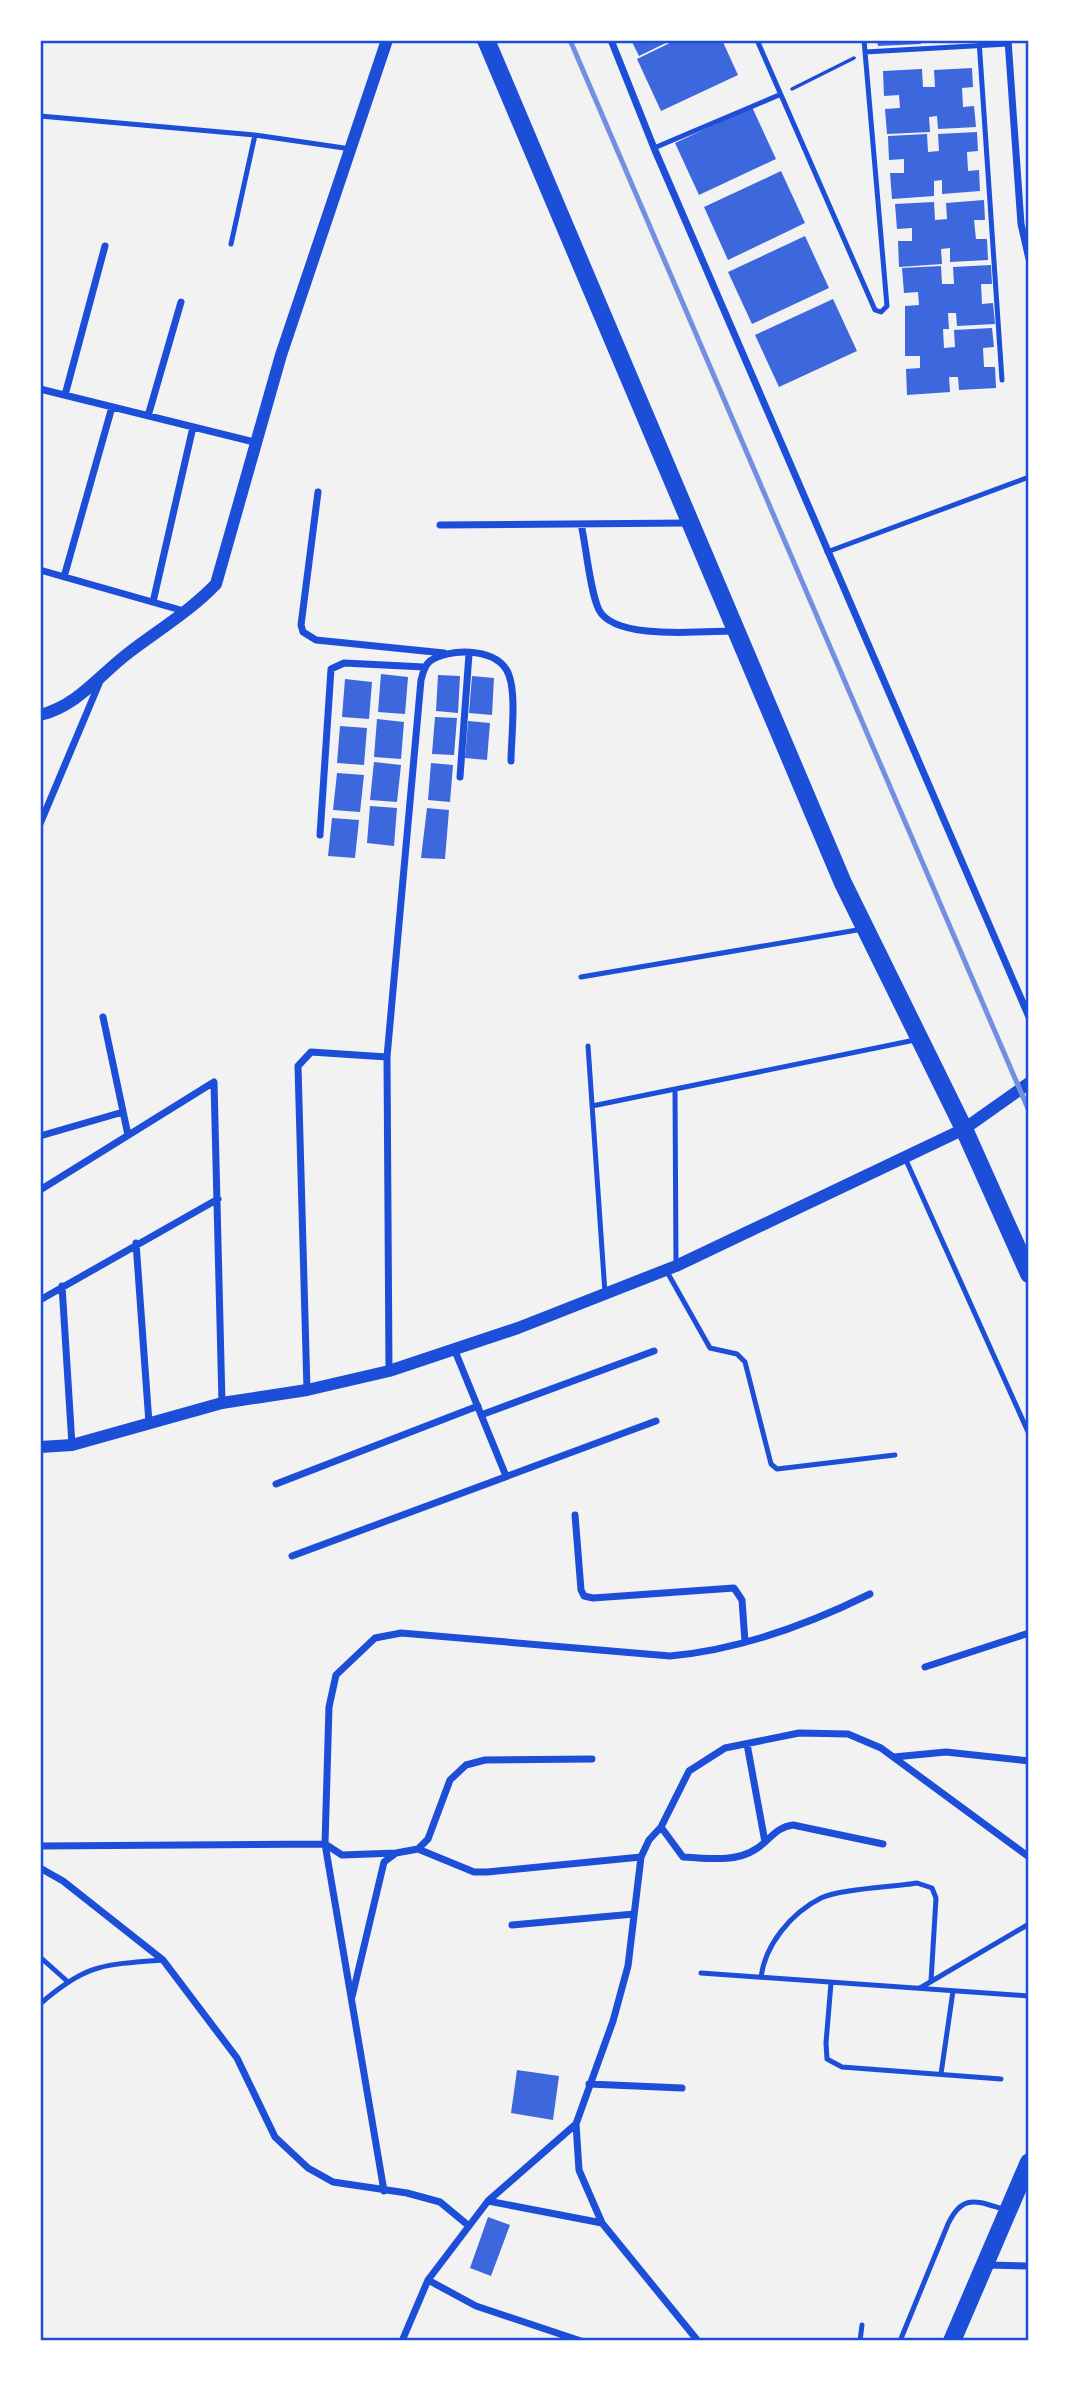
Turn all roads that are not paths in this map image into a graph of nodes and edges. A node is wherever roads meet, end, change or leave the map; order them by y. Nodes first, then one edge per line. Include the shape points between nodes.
1 (387, 40) edge
2 (486, 40) edge
3 (611, 40) edge
4 (757, 40) edge
5 (864, 40) edge
6 (1008, 42) edge
7 (979, 43) edge
8 (865, 52) junction
9 (779, 95) junction
10 (40, 116) edge
11 (256, 135) junction
12 (351, 149) junction
13 (654, 149) junction
14 (1018, 190) junction
15 (1029, 190) edge
16 (231, 244) dead end
17 (105, 246) dead end
18 (1029, 259) edge
19 (181, 302) dead end
20 (1002, 380) dead end
21 (40, 389) edge
22 (65, 395) junction
23 (112, 407) junction
24 (148, 416) junction
25 (193, 427) junction
26 (254, 442) junction
27 (1029, 477) edge
28 (318, 492) dead end
29 (690, 523) junction
30 (581, 524) junction
31 (440, 525) dead end
32 (827, 552) junction
33 (40, 570) edge
34 (64, 577) junction
35 (153, 602) junction
36 (186, 612) junction
37 (736, 631) junction
38 (446, 653) junction
39 (469, 654) junction
40 (425, 667) junction
41 (103, 675) junction
42 (40, 715) edge
43 (511, 761) dead end
44 (460, 778) dead end
45 (40, 824) edge
46 (320, 835) dead end
47 (866, 929) junction
48 (581, 977) dead end
49 (103, 1017) dead end
50 (1029, 1017) edge
51 (920, 1039) junction
52 (588, 1046) dead end
53 (387, 1057) junction
54 (1029, 1083) edge
55 (675, 1090) junction
56 (593, 1106) junction
57 (123, 1112) junction
58 (964, 1129) junction
59 (128, 1135) junction
60 (40, 1136) edge
61 (905, 1158) junction
62 (40, 1190) edge
63 (218, 1199) junction
64 (136, 1243) junction
65 (671, 1268) junction
66 (1029, 1274) edge
67 (62, 1286) junction
68 (605, 1293) junction
69 (40, 1300) edge
70 (455, 1351) junction
71 (654, 1352) dead end
72 (389, 1371) junction
73 (307, 1390) junction
74 (222, 1403) junction
75 (478, 1406) junction
76 (481, 1415) junction
77 (656, 1421) dead end
78 (149, 1423) junction
79 (1029, 1434) edge
80 (72, 1445) junction
81 (40, 1447) edge
82 (895, 1455) dead end
83 (506, 1476) junction
84 (276, 1484) dead end
85 (575, 1515) dead end
86 (292, 1556) dead end
87 (870, 1594) dead end
88 (1029, 1633) edge
89 (745, 1642) junction
90 (925, 1667) dead end
91 (747, 1744) junction
92 (893, 1757) junction
93 (592, 1759) dead end
94 (1029, 1761) edge
95 (661, 1827) junction
96 (765, 1842) junction
97 (325, 1844) junction
98 (883, 1844) dead end
99 (40, 1846) edge
100 (418, 1849) junction
101 (396, 1853) junction
102 (641, 1857) junction
103 (1029, 1857) edge
104 (40, 1868) edge
105 (634, 1914) junction
106 (1029, 1924) edge
107 (512, 1925) dead end
108 (40, 1957) edge
109 (163, 1960) junction
110 (701, 1973) dead end
111 (761, 1977) junction
112 (67, 1981) junction
113 (931, 1981) junction
114 (831, 1983) junction
115 (918, 1989) junction
116 (953, 1991) junction
117 (1029, 1996) edge
118 (352, 2001) junction
119 (40, 2004) edge
120 (942, 2074) junction
121 (1001, 2079) dead end
122 (589, 2084) junction
123 (682, 2088) dead end
124 (576, 2124) junction
125 (1029, 2162) edge
126 (384, 2191) junction
127 (488, 2201) junction
128 (1009, 2211) junction
129 (602, 2222) junction
130 (469, 2226) junction
131 (986, 2265) junction
132 (1029, 2266) edge
133 (428, 2280) junction
134 (862, 2325) dead end
135 (402, 2341) edge
136 (581, 2341) edge
137 (698, 2341) edge
138 (860, 2341) edge
139 (901, 2341) edge
140 (953, 2341) edge

1 - 12 street
2 - 29 main road
3 - 13 street
4 - 9 lane
5 - 8 lane
6 - 7 lane
6 - 14 street
7 - 8 lane
7 - 20 lane
8 - 9 lane via 887,306 881,312 875,310
9 - 13 lane
10 - 11 lane
11 - 12 lane
11 - 16 lane
12 - 26 street
13 - 32 street
14 - 15 street
14 - 18 street
17 - 22 street
19 - 24 street
21 - 22 street
22 - 23 street
23 - 24 street
23 - 34 street
24 - 25 street
25 - 26 street
25 - 35 street
26 - 36 street via 216,584
27 - 32 lane
28 - 38 street via 303,632 316,640
29 - 30 street
29 - 37 main road
30 - 31 street
30 - 37 street via 599,610 612,623 630,630
32 - 50 street
33 - 34 street
34 - 35 street
35 - 36 street
36 - 41 street
37 - 47 main road
38 - 39 street
38 - 40 street
39 - 43 street via 495,656 507,670 512,692
39 - 44 street
40 - 46 street via 344,663 331,669
40 - 53 street
41 - 42 street via 57,711
41 - 45 street
47 - 48 lane
47 - 51 main road
49 - 57 street
51 - 55 lane
51 - 58 main road
52 - 56 lane
53 - 72 street
53 - 73 street via 311,1052 298,1066
54 - 58 street
55 - 56 lane
55 - 65 lane
56 - 68 lane
57 - 59 street
57 - 60 street
58 - 61 street
58 - 66 main road
59 - 62 street
59 - 63 street via 214,1083
61 - 65 street
61 - 79 lane
63 - 64 street
63 - 74 street
64 - 67 street
64 - 78 street
65 - 68 street
65 - 82 lane via 710,1348 737,1354 745,1362 771,1464 777,1469
67 - 69 street
67 - 80 street
68 - 70 street
70 - 72 street
70 - 75 street
71 - 76 street
72 - 73 street
73 - 74 street
74 - 78 street
75 - 76 street
75 - 84 street
76 - 83 street
77 - 83 street
78 - 80 street
80 - 81 street
83 - 86 street
85 - 89 street via 584,1596 734,1588 742,1600
87 - 89 street via 799,1626
88 - 90 street
89 - 97 street via 670,1656 401,1633 374,1638 336,1675 330,1707
91 - 92 street via 799,1733 848,1734
91 - 95 street via 725,1748 689,1771
91 - 96 street
92 - 94 street via 946,1752
92 - 103 street
93 - 100 street via 485,1760 466,1765 450,1780 428,1839
95 - 96 street via 683,1857 735,1858
95 - 102 street
96 - 98 street via 782,1826 793,1825
97 - 99 street
97 - 101 street via 342,1855
97 - 118 street
100 - 101 street
100 - 102 street via 474,1872
101 - 118 street via 384,1862 378,1876
102 - 105 street
104 - 109 street
105 - 107 street
105 - 122 street via 628,1966
106 - 113 lane
108 - 112 lane
109 - 112 lane via 101,1965
109 - 126 street via 237,2058 275,2137 308,2168 333,2182
110 - 111 lane
111 - 113 lane via 771,1946 798,1914 823,1897 917,1884 932,1888 936,1898
111 - 114 lane
112 - 119 lane
113 - 115 lane
114 - 115 lane
114 - 120 lane via 827,2059 842,2067
115 - 116 lane
116 - 117 lane
116 - 120 lane
118 - 126 street
120 - 121 lane
122 - 123 street
122 - 124 street
124 - 127 street
124 - 129 street via 579,2170
125 - 128 main road
126 - 130 street via 440,2202
127 - 129 street
127 - 130 street
128 - 131 main road
128 - 139 lane via 974,2201 957,2208
129 - 137 street
130 - 133 street
131 - 132 street
131 - 140 main road
133 - 135 street
133 - 136 street via 476,2306
134 - 138 lane

